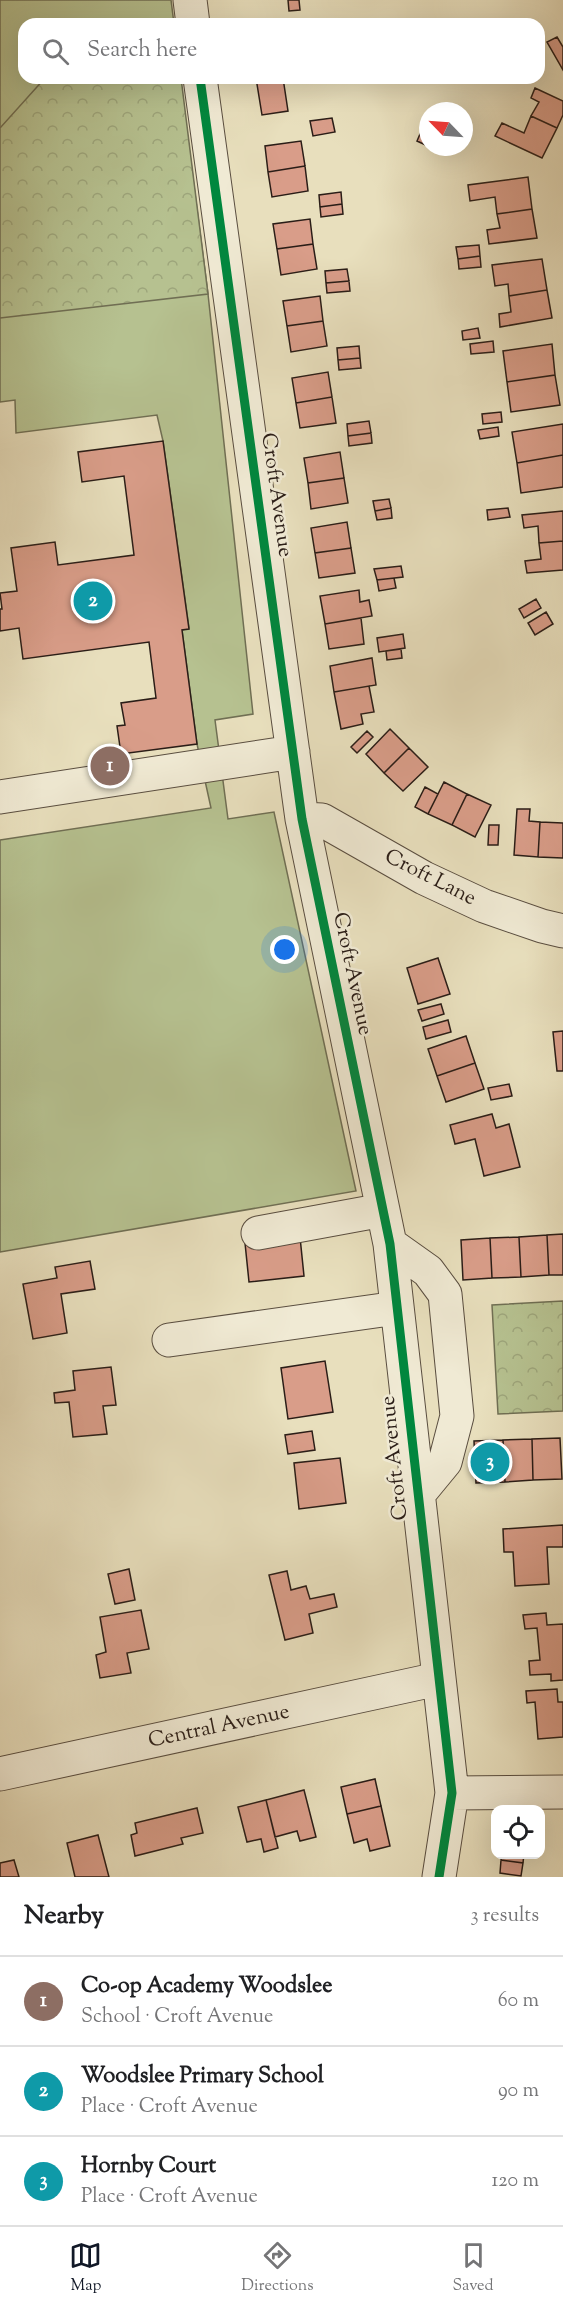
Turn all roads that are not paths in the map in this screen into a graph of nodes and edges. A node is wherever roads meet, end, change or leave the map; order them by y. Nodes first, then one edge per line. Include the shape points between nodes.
1 (190, 0) edge
2 (192, 18) edge
3 (201, 84) edge
4 (293, 752) junction
5 (0, 797) edge
6 (302, 819) junction
7 (563, 931) edge
8 (383, 1210) junction
9 (258, 1233) dead end
10 (390, 1244) junction
11 (397, 1308) junction
12 (169, 1340) dead end
13 (417, 1496) junction
14 (438, 1679) junction
15 (0, 1774) edge
16 (563, 1791) edge
17 (452, 1793) junction
18 (439, 1877) edge

1 - 2 street
3 - 4 street, Croft Avenue
4 - 5 street
4 - 6 street, Croft Avenue
6 - 7 street, Croft Lane via 322,820 424,878 484,906
6 - 8 street, Croft Avenue
8 - 9 street
8 - 10 street, Croft Avenue
10 - 11 street, Croft Avenue
10 - 13 street via 428,1271 445,1294 457,1416 445,1462
11 - 12 street
11 - 13 street, Croft Avenue
13 - 14 street, Croft Avenue
14 - 15 street, Central Avenue
14 - 17 street, Croft Avenue
16 - 17 street
17 - 18 street, Croft Avenue

